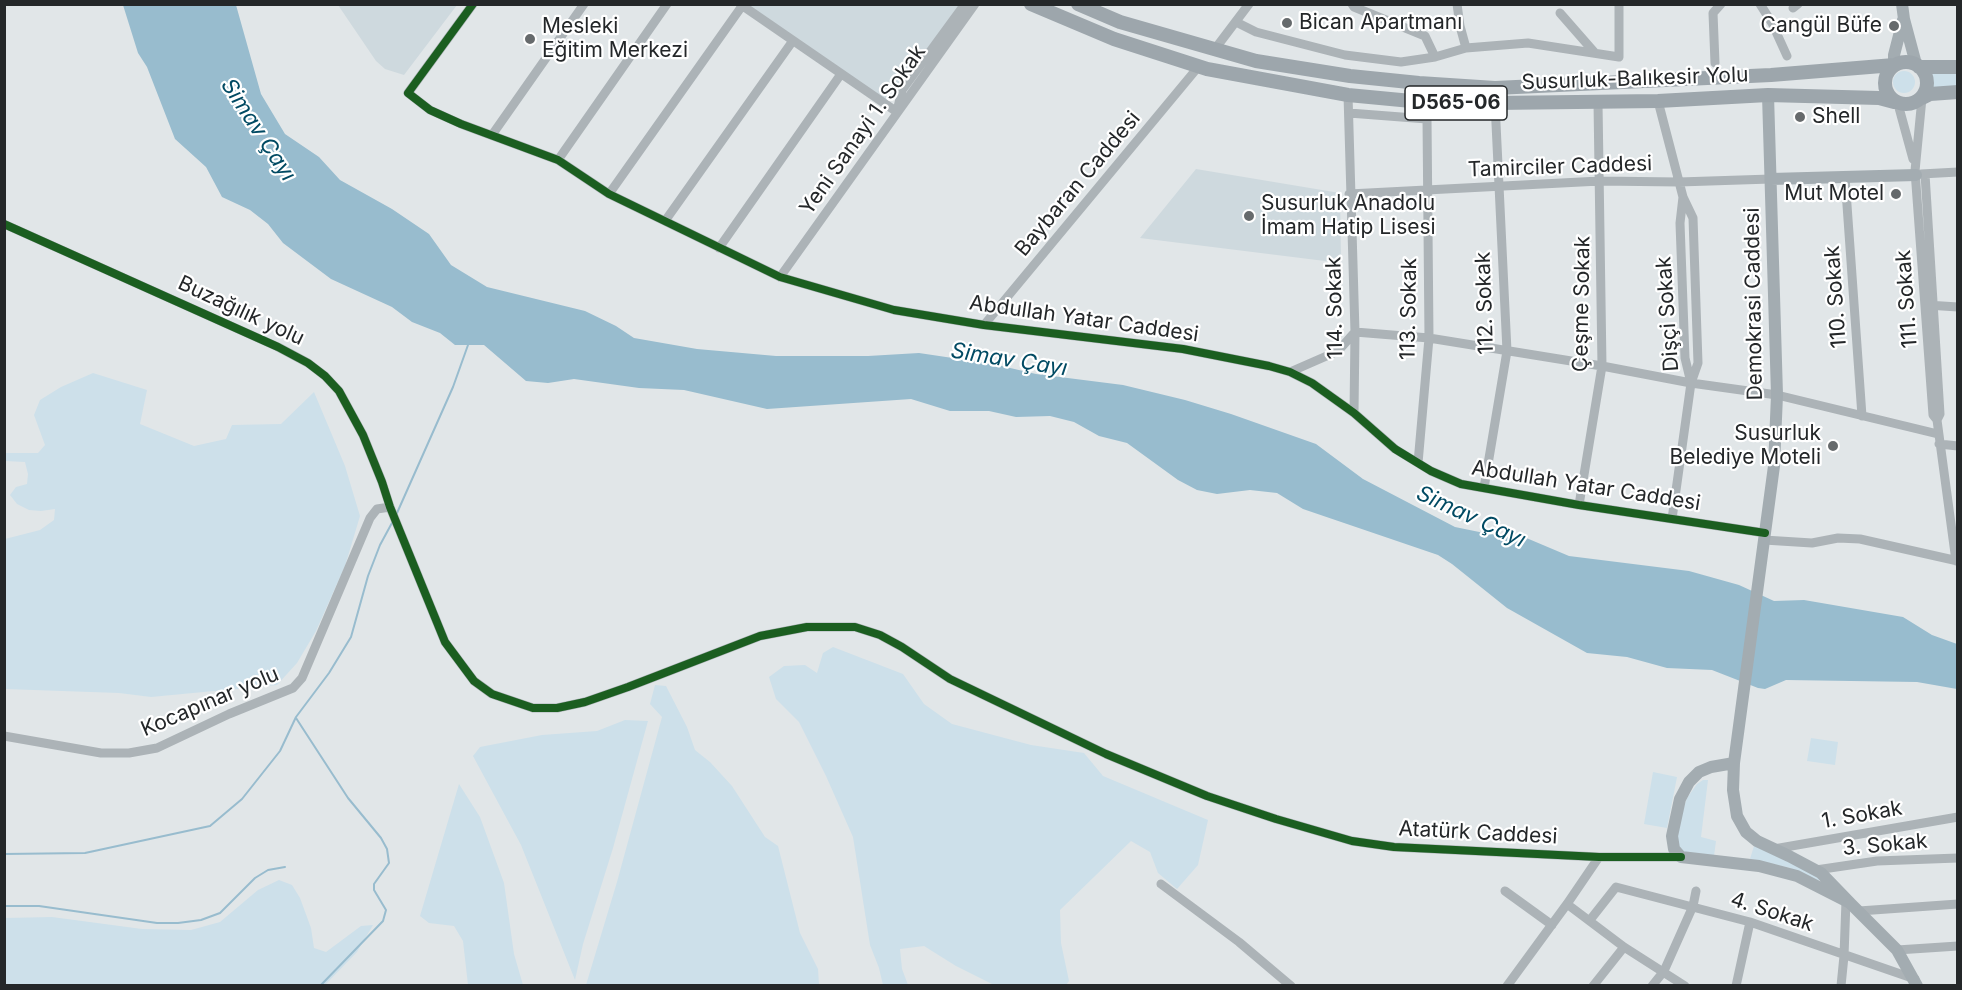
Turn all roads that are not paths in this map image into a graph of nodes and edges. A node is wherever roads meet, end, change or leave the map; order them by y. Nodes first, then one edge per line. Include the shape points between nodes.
1 (473, 4) edge
2 (584, 4) edge
3 (667, 4) edge
4 (964, 4) edge
5 (975, 4) edge
6 (1031, 4) edge
7 (1078, 4) edge
8 (1352, 4) edge
9 (1457, 4) edge
10 (1618, 4) edge
11 (1721, 4) edge
12 (1761, 4) edge
13 (1902, 4) edge
14 (741, 5) edge
15 (1244, 7) edge
16 (1560, 13) dead end
17 (1904, 19) junction
18 (1236, 22) junction
19 (792, 42) junction
20 (1466, 48) junction
21 (1215, 49) junction
22 (1595, 53) junction
23 (1787, 56) dead end
24 (1435, 57) junction
25 (1715, 63) dead end
26 (1894, 65) junction
27 (1918, 65) junction
28 (1199, 66) junction
29 (1958, 67) edge
30 (841, 74) junction
31 (1958, 92) edge
32 (1348, 95) junction
33 (1768, 95) junction
34 (1922, 98) junction
35 (1658, 101) junction
36 (1598, 103) junction
37 (1896, 103) junction
38 (1495, 104) junction
39 (897, 112) junction
40 (1349, 113) junction
41 (492, 135) junction
42 (558, 160) junction
43 (1958, 172) edge
44 (1919, 173) junction
45 (1845, 177) junction
46 (1771, 179) junction
47 (1600, 181) junction
48 (1679, 182) junction
49 (1498, 187) junction
50 (1429, 190) junction
51 (609, 194) junction
52 (1349, 194) junction
53 (665, 221) junction
54 (4, 224) edge
55 (719, 248) junction
56 (780, 277) junction
57 (1929, 306) junction
58 (1958, 307) edge
59 (984, 325) junction
60 (1355, 332) junction
61 (1429, 338) junction
62 (1507, 351) junction
63 (1602, 366) junction
64 (1290, 372) junction
65 (1691, 383) junction
66 (1777, 395) junction
67 (1354, 413) junction
68 (1862, 416) junction
69 (1938, 434) junction
70 (1939, 444) junction
71 (1958, 446) edge
72 (1418, 463) junction
73 (1484, 488) junction
74 (1579, 505) junction
75 (390, 507) junction
76 (1672, 519) junction
77 (1764, 540) junction
78 (403, 541) joint
79 (1957, 561) edge
80 (4, 736) edge
81 (1734, 763) junction
82 (1958, 817) edge
83 (1672, 836) junction
84 (1774, 849) junction
85 (1653, 856) junction
86 (1599, 857) junction
87 (1682, 857) junction
88 (1958, 858) edge
89 (1816, 870) junction
90 (1161, 884) dead end
91 (1504, 891) dead end
92 (1696, 891) dead end
93 (1568, 904) junction
94 (1958, 904) edge
95 (1852, 905) junction
96 (1693, 906) junction
97 (1590, 920) junction
98 (1750, 922) junction
99 (1552, 925) junction
100 (1958, 946) edge
101 (1624, 947) junction
102 (1897, 950) junction
103 (1844, 956) junction
104 (1664, 971) junction
105 (1916, 982) edge
106 (1738, 985) edge
107 (1292, 986) edge
108 (1507, 986) edge
109 (1593, 986) edge
110 (1652, 986) edge
111 (1685, 986) edge
112 (1841, 986) edge

1 - 41 street, Abdullah Yatar Caddesi via 408,93 430,110
2 - 41 street
3 - 42 street
4 - 39 street via 902,90
5 - 39 street, Yeni Sanayi 1. Sokak
6 - 28 highway, Susurluk-Balıkesir Yolu / D565-06 via 1114,39
7 - 21 highway, Susurluk-Balıkesir Yolu / D565-06 via 1120,22
8 - 24 street via 1425,36
9 - 20 street
10 - 22 street via 1619,57
11 - 25 street via 1713,13
12 - 23 street
13 - 17 main road
14 - 19 street
14 - 51 street
15 - 18 street
16 - 22 street
17 - 26 main road
17 - 27 main road
18 - 21 street
18 - 24 street via 1256,32 1345,55 1401,62
19 - 30 street
19 - 53 street
20 - 22 street via 1528,43
20 - 24 street
21 - 26 highway, Susurluk-Balıkesir Yolu / D565-06 via 1256,61 1350,76 1495,88
26 - 27 highway, Susurluk-Balıkesir Yolu / D565-06
26 - 37 highway via 1887,72 1884,86
27 - 29 highway, Susurluk-Balıkesir Yolu / D565-06
27 - 34 highway via 1927,83
28 - 32 highway, Susurluk-Balıkesir Yolu / D565-06
28 - 59 street, Baybaran Caddesi
30 - 39 street
30 - 55 street
31 - 34 highway, Susurluk-Balıkesir Yolu / D565-06
32 - 38 highway, Susurluk-Balıkesir Yolu / D565-06
32 - 40 street, 114. Sokak
33 - 35 highway, Susurluk-Balıkesir Yolu / D565-06
33 - 37 highway, Susurluk-Balıkesir Yolu / D565-06 via 1879,98
33 - 46 main road, Demokrasi Caddesi
34 - 37 highway, Susurluk-Balıkesir Yolu / D565-06 via 1911,104
34 - 44 street
35 - 36 highway, Susurluk-Balıkesir Yolu / D565-06
35 - 48 street
36 - 38 highway, Susurluk-Balıkesir Yolu / D565-06
36 - 47 street, Çeşme Sokak
37 - 44 street
38 - 49 street, 112. Sokak
39 - 56 street, Yeni Sanayi 1. Sokak
40 - 50 street, 113. Sokak via 1428,119
40 - 52 street, 114. Sokak
41 - 42 street, Abdullah Yatar Caddesi
42 - 51 street, Abdullah Yatar Caddesi
43 - 44 street
44 - 45 main road
44 - 57 street, 111. Sokak
45 - 46 main road
45 - 68 street, 110. Sokak
46 - 48 street, Tamirciler Caddesi
46 - 66 main road, Demokrasi Caddesi
47 - 48 street, Tamirciler Caddesi
47 - 49 street, Tamirciler Caddesi
47 - 63 street, Çeşme Sokak
48 - 65 street, Dişçi Sokak via 1683,197 1680,223 1684,358
49 - 50 street, Tamirciler Caddesi
49 - 62 street, 112. Sokak
50 - 52 street, Tamirciler Caddesi
50 - 61 street, 113. Sokak
51 - 53 street, Abdullah Yatar Caddesi
52 - 60 street, 114. Sokak
53 - 55 street, Abdullah Yatar Caddesi
54 - 75 street, Buzağılık yolu via 308,363 339,392 363,435
55 - 56 street, Abdullah Yatar Caddesi
56 - 59 street, Abdullah Yatar Caddesi via 894,310
57 - 58 street
57 - 69 street, 111. Sokak via 1940,414
59 - 64 street, Abdullah Yatar Caddesi via 1183,350
60 - 61 street
60 - 64 street via 1338,351
60 - 67 street, 114. Sokak
61 - 62 street
61 - 72 street, 113. Sokak
62 - 63 street
62 - 73 street, 112. Sokak
63 - 65 street
63 - 74 street, Çeşme Sokak
64 - 67 street, Abdullah Yatar Caddesi
65 - 66 street
65 - 76 street
66 - 68 street
66 - 77 main road, Demokrasi Caddesi via 1774,466
67 - 72 street, Abdullah Yatar Caddesi
68 - 69 street
69 - 70 street, 111. Sokak
70 - 71 street
70 - 79 street, 111. Sokak
72 - 73 street, Abdullah Yatar Caddesi via 1461,484
73 - 74 street, Abdullah Yatar Caddesi
74 - 76 street, Abdullah Yatar Caddesi
75 - 78 street, Buzağılık yolu
75 - 80 street, Kocapınar yolu via 377,509 370,518 302,678 293,688 157,748 129,753 100,753
76 - 77 street, Abdullah Yatar Caddesi
77 - 79 street, Abdullah Yatar Caddesi via 1812,543 1860,539
77 - 81 main road, Demokrasi Caddesi
78 - 86 street, Atatürk Caddesi via 445,642 459,662 474,681 492,694 533,708 585,702 760,636 807,627 855,627 880,635 950,679 1106,754 1207,796 1276,819 1352,841 1394,847
81 - 83 main road via 1699,772 1689,782 1680,799
81 - 84 main road, Demokrasi Caddesi via 1737,816 1746,832
82 - 84 street, 1. Sokak
83 - 85 street via 1664,849
83 - 87 main road via 1674,849
84 - 89 main road, Demokrasi Caddesi
85 - 86 street, Atatürk Caddesi
85 - 87 street, Atatürk Caddesi
86 - 93 street
87 - 95 main road, Atatürk Caddesi via 1697,863 1759,866 1797,876
88 - 89 street, 3. Sokak via 1877,861
89 - 95 main road, Demokrasi Caddesi
90 - 107 street
91 - 99 street
92 - 96 street
93 - 97 street
93 - 99 street
94 - 95 street
95 - 102 main road, Atatürk Caddesi
95 - 103 street
96 - 97 street, 4. Sokak via 1616,887
96 - 98 street, 4. Sokak
96 - 104 street
97 - 101 street
98 - 103 street, 4. Sokak
98 - 106 street
99 - 108 street
100 - 102 street
101 - 104 street
101 - 109 street
102 - 105 main road, Atatürk Caddesi
103 - 105 street, 4. Sokak
103 - 112 street
104 - 110 street
104 - 111 street

